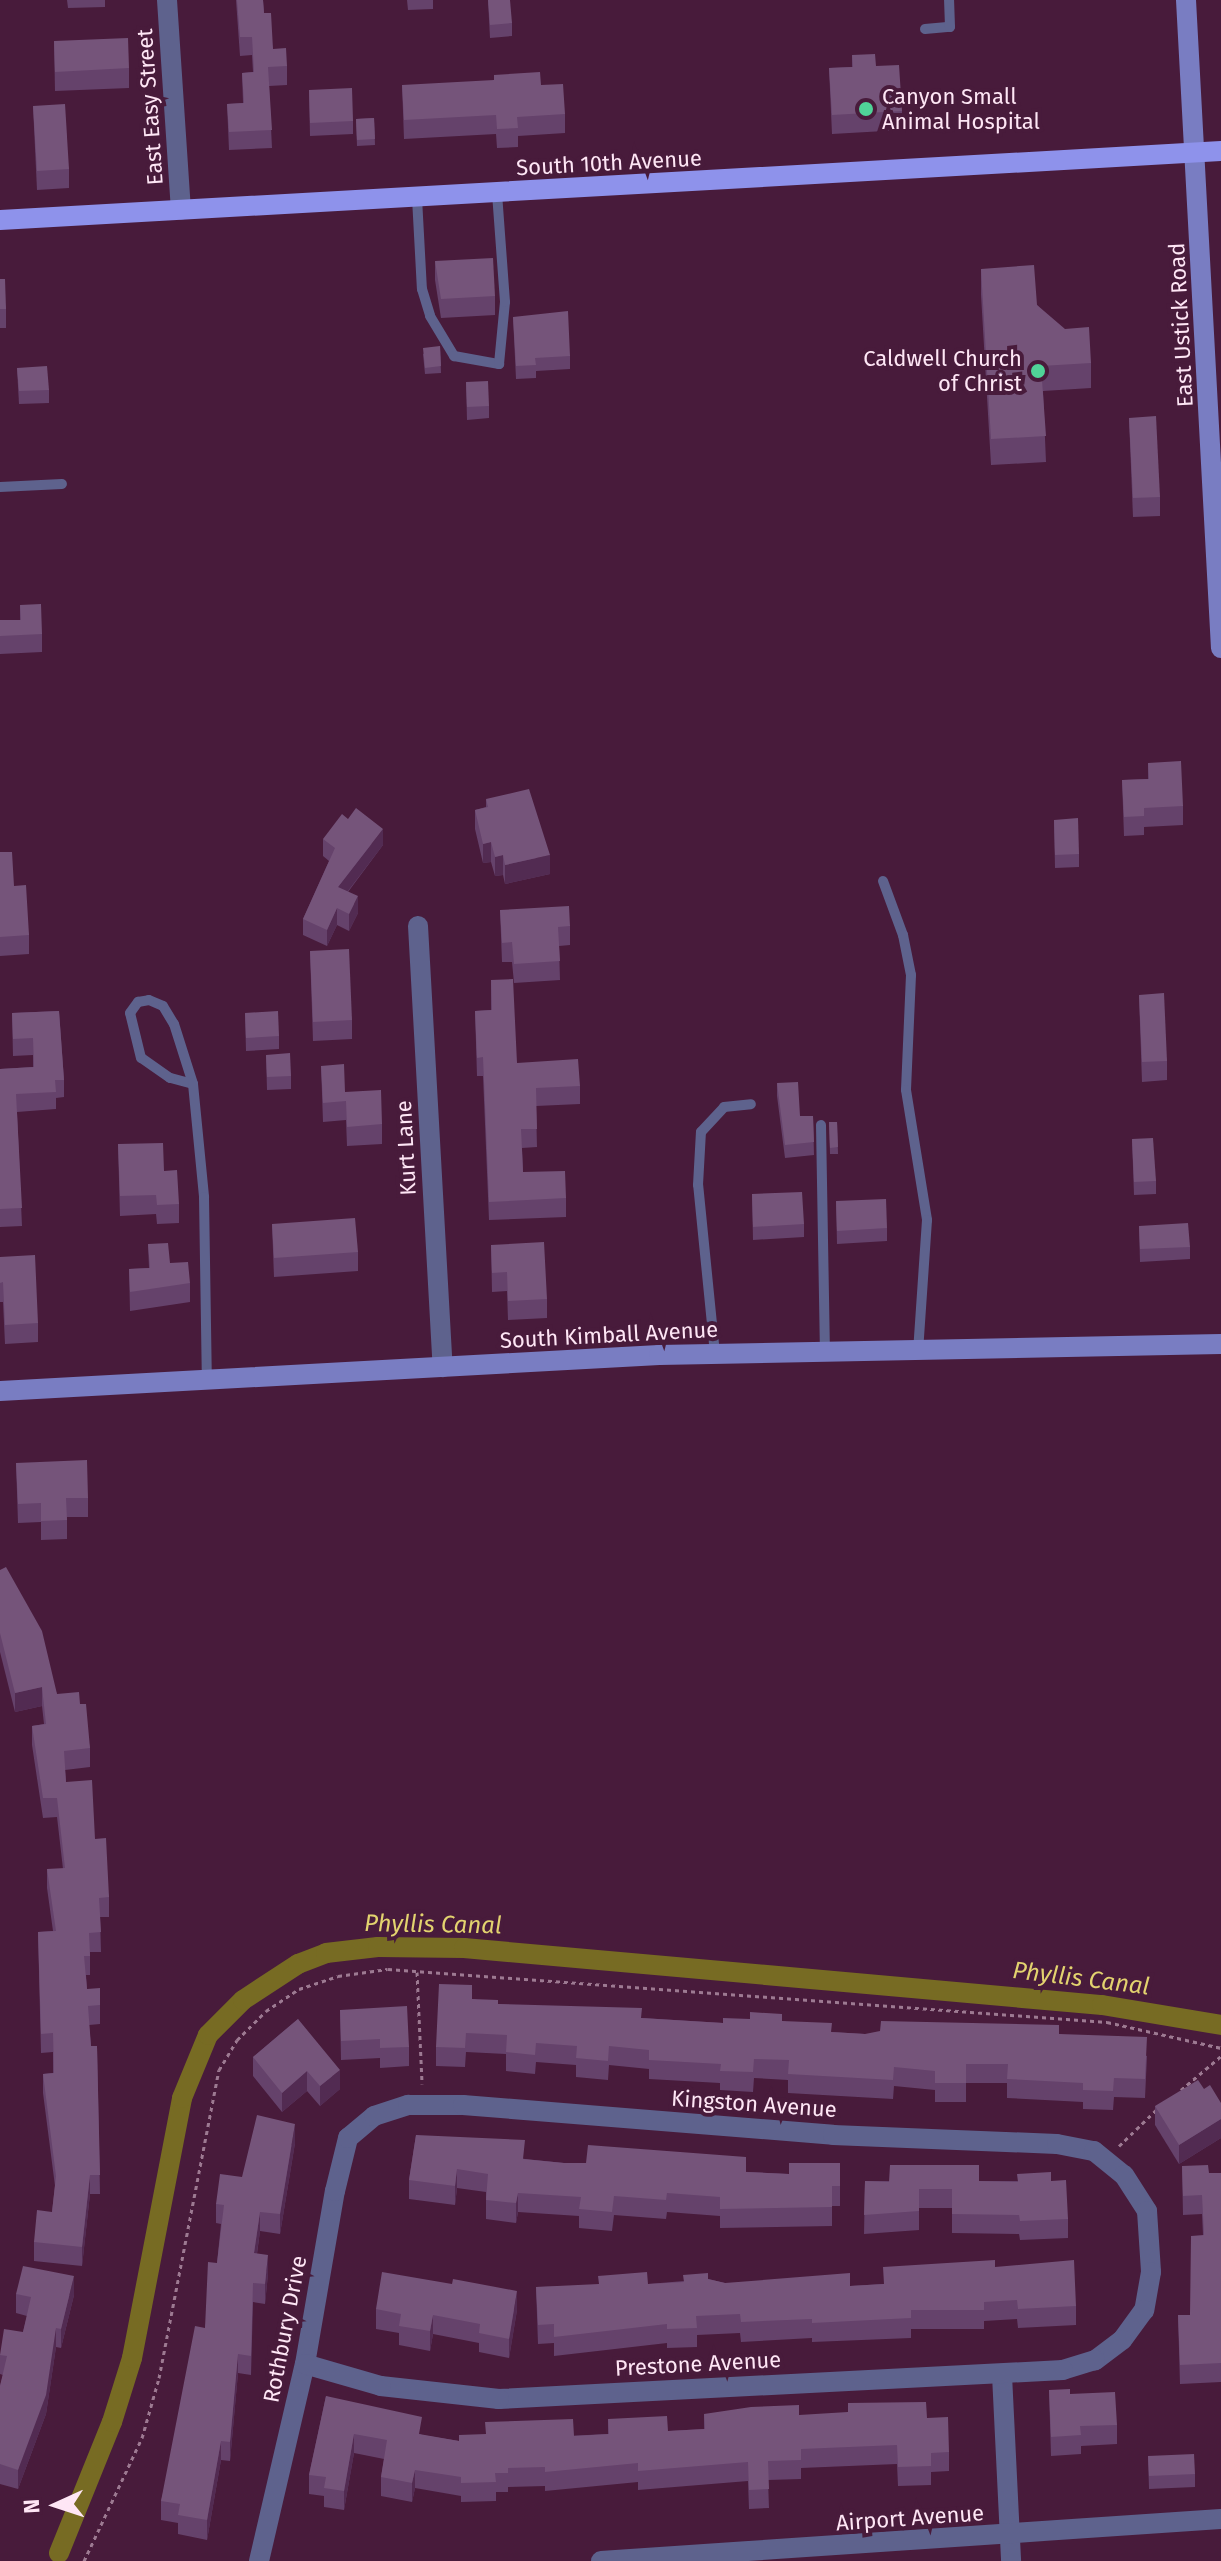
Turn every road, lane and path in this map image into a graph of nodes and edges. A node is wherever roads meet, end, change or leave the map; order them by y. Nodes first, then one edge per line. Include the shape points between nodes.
1 (167, 0) edge
2 (949, 0) edge
3 (1186, 0) edge
4 (925, 29) dead end
5 (1221, 151) edge
6 (1197, 152) junction
7 (497, 193) junction
8 (417, 198) junction
9 (181, 210) junction
10 (0, 220) edge
11 (62, 484) dead end
12 (0, 487) edge
13 (1221, 648) edge
14 (883, 881) dead end
15 (418, 926) dead end
16 (193, 1084) junction
17 (751, 1104) dead end
18 (821, 1125) dead end
19 (1221, 1344) edge
20 (918, 1351) junction
21 (825, 1353) junction
22 (715, 1354) junction
23 (443, 1367) junction
24 (207, 1381) junction
25 (0, 1391) edge
26 (417, 1972) dead end
27 (1221, 2056) edge
28 (1177, 2093) edge
29 (1167, 2101) edge
30 (423, 2105) junction
31 (374, 2116) joint
32 (1106, 2161) junction
33 (1095, 2360) joint
34 (305, 2364) junction
35 (1002, 2375) junction
36 (1221, 2519) edge
37 (1010, 2535) junction
38 (698, 2559) edge
39 (259, 2561) edge
40 (601, 2561) edge
41 (1011, 2561) edge

1 - 9 street, East Easy Street
2 - 4 lane via 950,27
3 - 6 street, East Ustick Road
5 - 6 main road, South 10th Avenue
6 - 7 main road, South 10th Avenue
6 - 13 street, East Ustick Road
7 - 8 main road, South 10th Avenue
7 - 8 lane via 505,302 499,364 454,356 430,316 422,289
8 - 9 main road, South 10th Avenue
9 - 10 main road, South 10th Avenue
11 - 12 lane
14 - 20 lane via 911,975 906,1090 927,1220
15 - 23 street, Kurt Lane
16 - 16 lane via 170,1078 141,1058 130,1013 138,1002 163,1006
16 - 24 lane via 204,1197
17 - 22 lane via 724,1107 701,1132 698,1185
18 - 21 lane
19 - 20 street, South Kimball Avenue
20 - 21 street, South Kimball Avenue
21 - 22 street, South Kimball Avenue
22 - 23 street, South Kimball Avenue
23 - 24 street, South Kimball Avenue
24 - 25 street, South Kimball Avenue
26 - 30 path
27 - 28 path
29 - 32 path
30 - 31 street, Kingston Avenue
30 - 32 street, Kingston Avenue via 833,2135 1057,2144 1094,2151
31 - 34 street, Rothbury Drive via 348,2138
32 - 33 street, Kingston Avenue via 1124,2175 1147,2211 1151,2272 1144,2310 1122,2340
33 - 35 street, Prestone Avenue via 1063,2370
34 - 35 street, Prestone Avenue via 381,2386 499,2399
34 - 39 street, Rothbury Drive
35 - 37 street
36 - 37 street, Airport Avenue
37 - 38 street, Airport Avenue
37 - 41 street
38 - 40 street, Airport Avenue

